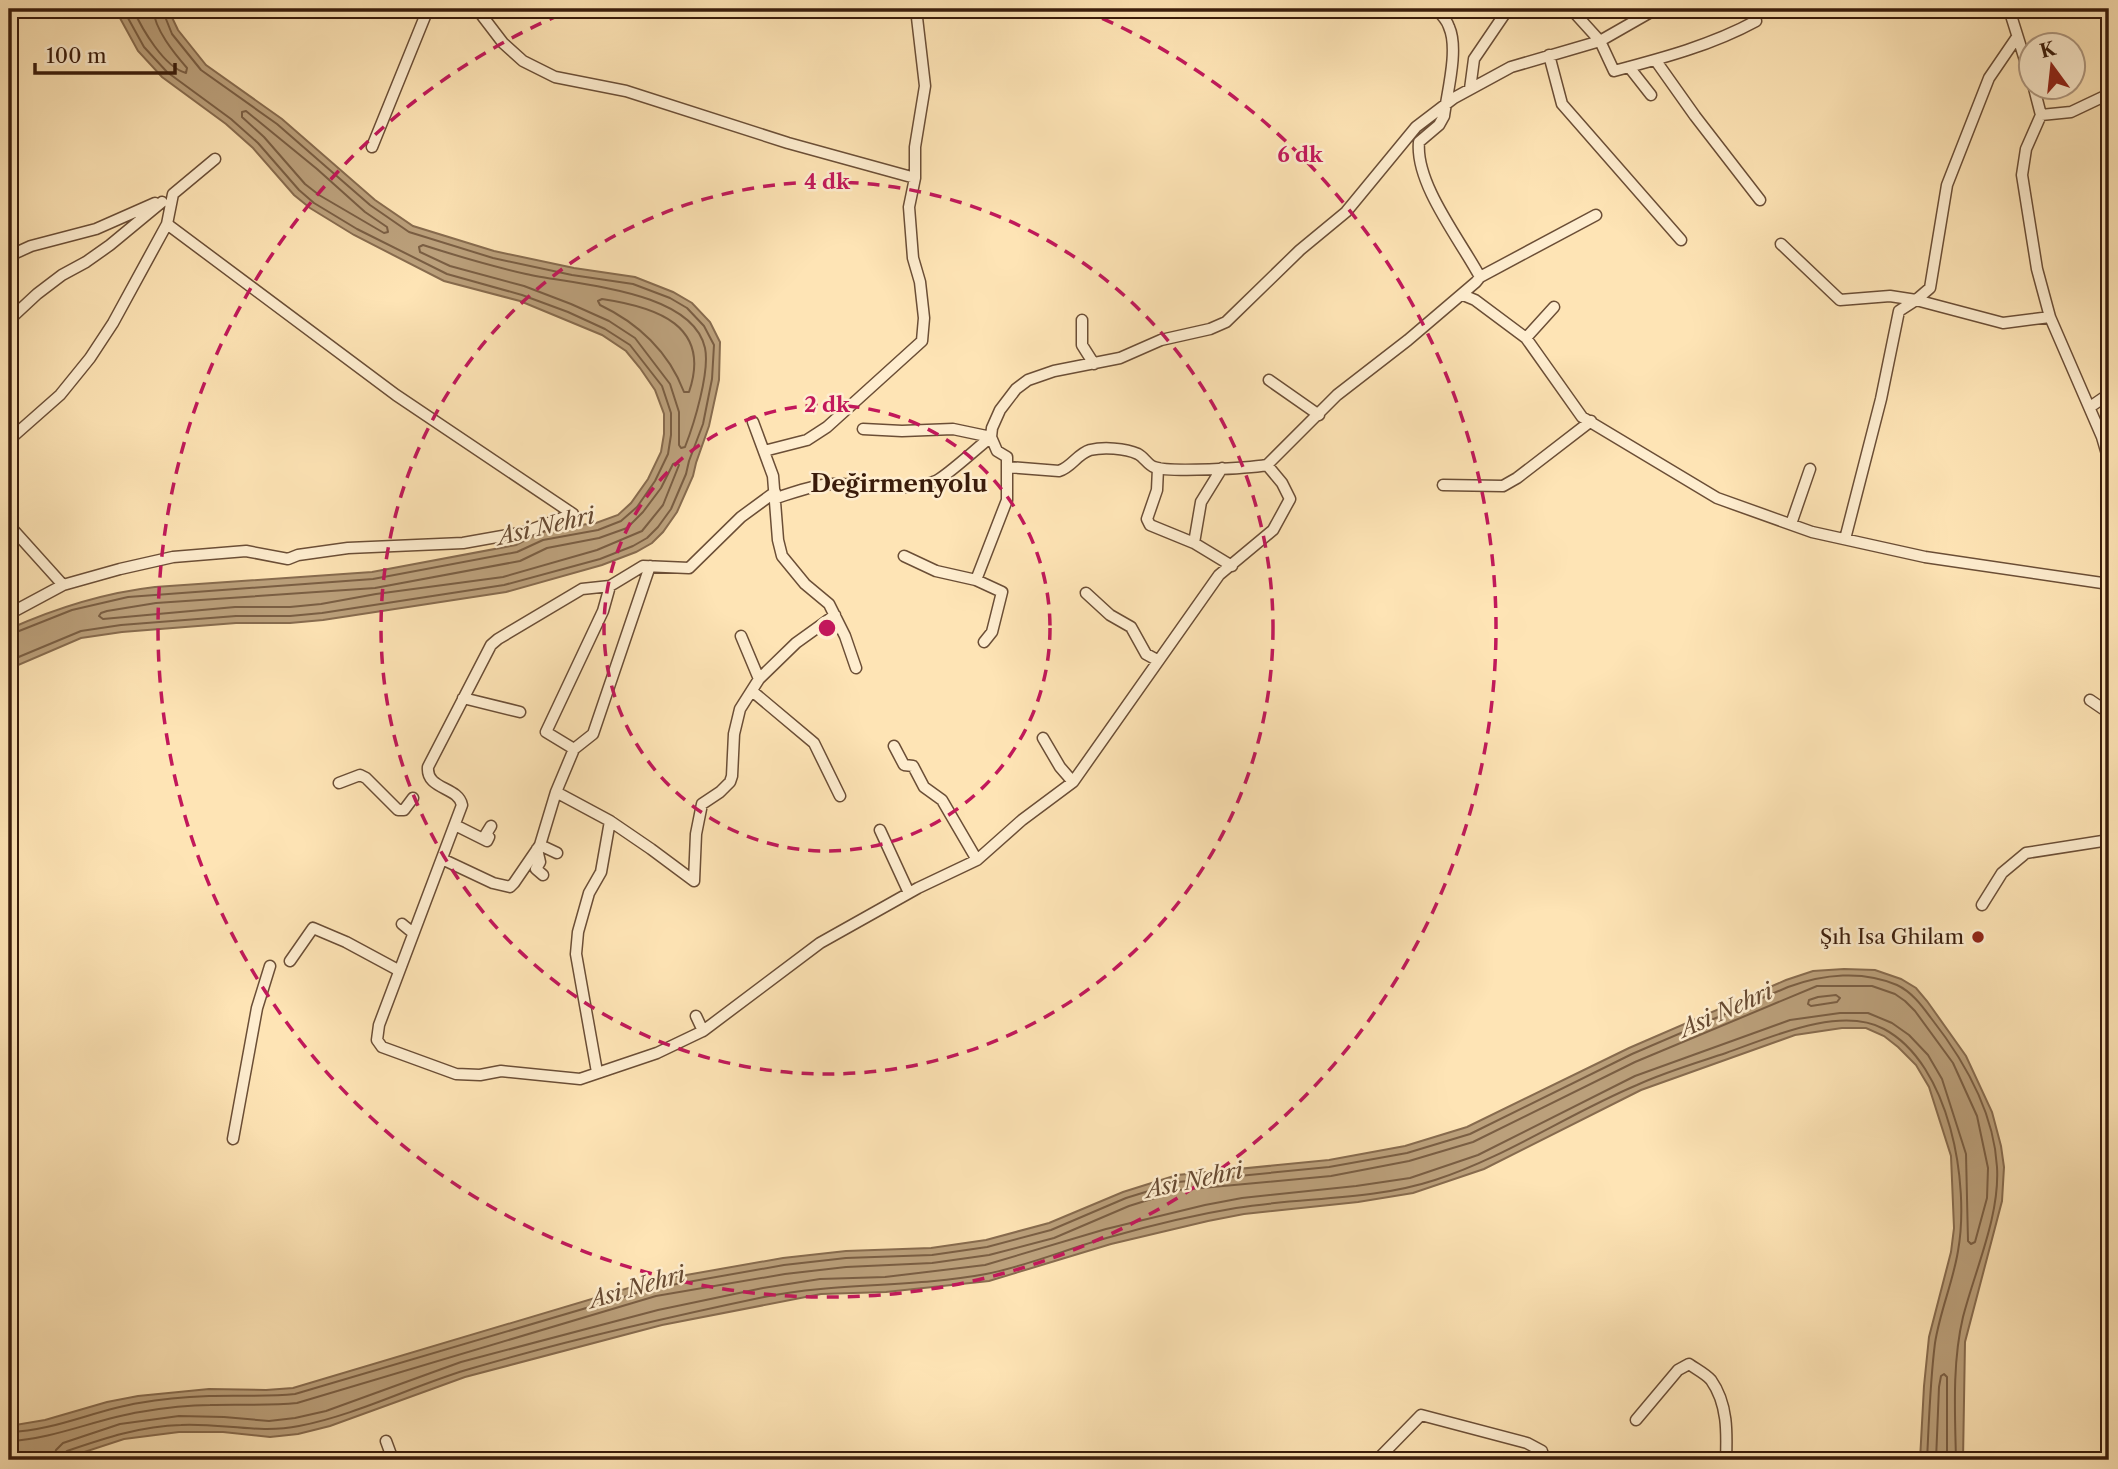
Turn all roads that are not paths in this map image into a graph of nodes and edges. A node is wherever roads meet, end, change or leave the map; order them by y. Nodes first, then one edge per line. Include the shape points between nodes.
1 (428, 9) edge
2 (477, 9) edge
3 (916, 9) edge
4 (1436, 9) edge
5 (1508, 9) edge
6 (1571, 9) edge
7 (1656, 9) edge
8 (2009, 9) edge
9 (1756, 21) dead end
10 (2016, 34) edge
11 (2016, 38) edge
12 (1600, 41) junction
13 (1549, 55) junction
14 (1656, 61) junction
15 (1629, 67) junction
16 (1470, 89) junction
17 (2109, 94) edge
18 (1651, 95) dead end
19 (2038, 102) edge
20 (1446, 104) junction
21 (2041, 115) junction
22 (372, 147) dead end
23 (215, 159) dead end
24 (915, 178) junction
25 (1760, 200) dead end
26 (165, 205) junction
27 (1596, 215) dead end
28 (167, 224) junction
29 (1681, 240) dead end
30 (1781, 244) dead end
31 (9, 256) edge
32 (1480, 277) junction
33 (1463, 295) junction
34 (1916, 300) junction
35 (1554, 307) dead end
36 (2050, 317) junction
37 (9, 320) edge
38 (1082, 320) dead end
39 (1526, 338) junction
40 (1094, 364) junction
41 (1269, 380) dead end
42 (2109, 394) edge
43 (2090, 407) junction
44 (1318, 415) junction
45 (1591, 421) junction
46 (752, 422) dead end
47 (863, 429) dead end
48 (991, 437) junction
49 (9, 440) edge
50 (764, 451) junction
51 (2109, 461) edge
52 (1267, 465) junction
53 (1008, 467) junction
54 (1158, 468) junction
55 (1222, 468) junction
56 (1810, 469) dead end
57 (1443, 485) dead end
58 (775, 495) junction
59 (1791, 524) junction
60 (9, 525) edge
61 (1845, 539) junction
62 (1194, 543) junction
63 (904, 556) dead end
64 (650, 566) junction
65 (1232, 566) junction
66 (976, 580) junction
67 (2109, 584) edge
68 (63, 585) junction
69 (610, 586) junction
70 (1086, 593) dead end
71 (9, 614) edge
72 (835, 615) junction
73 (741, 636) dead end
74 (984, 642) dead end
75 (1157, 660) junction
76 (856, 668) dead end
77 (760, 679) junction
78 (752, 691) junction
79 (463, 698) junction
80 (2090, 700) dead end
81 (520, 712) dead end
82 (2109, 713) edge
83 (1043, 738) dead end
84 (894, 746) dead end
85 (574, 750) junction
86 (1073, 782) junction
87 (339, 783) dead end
88 (556, 792) junction
89 (840, 796) dead end
90 (413, 798) dead end
91 (610, 821) junction
92 (455, 825) junction
93 (491, 826) dead end
94 (880, 830) dead end
95 (2109, 840) edge
96 (538, 847) junction
97 (557, 853) dead end
98 (442, 859) junction
99 (977, 860) junction
100 (543, 875) dead end
101 (909, 893) junction
102 (1982, 905) dead end
103 (402, 924) dead end
104 (414, 933) junction
105 (290, 961) dead end
106 (270, 966) dead end
107 (398, 970) junction
108 (696, 1016) dead end
109 (703, 1031) junction
110 (597, 1072) junction
111 (233, 1139) dead end
112 (1636, 1420) dead end
113 (386, 1441) dead end
114 (393, 1460) edge
115 (1377, 1460) edge
116 (1543, 1460) edge
117 (1726, 1460) edge

1 - 22 street
2 - 24 street via 523,61 555,77 626,91
3 - 24 street via 925,86
4 - 20 street via 1452,37
5 - 16 street via 1474,60
6 - 12 street
7 - 12 street
8 - 10 street
9 - 14 street
11 - 34 street via 1989,78 1947,185 1930,288
12 - 13 street
12 - 15 street via 1614,71
13 - 16 street via 1511,67
13 - 29 street via 1562,104
14 - 15 street
14 - 25 street
15 - 18 street
16 - 20 street
17 - 21 street via 2071,112
19 - 21 street
20 - 32 street via 1439,125 1419,142 1418,152 1424,177
20 - 40 street via 1409,134 1335,223 1300,250 1232,317 1219,326
21 - 36 street via 2026,149 2022,175
23 - 26 street
24 - 50 street via 909,206 923,306 922,341 827,427 807,440
26 - 28 street
26 - 31 street via 153,204 96,229
26 - 37 street via 62,275
27 - 32 street
28 - 49 street via 90,358 60,395
28 - 68 street via 396,395 573,514 525,532 463,543 348,548 288,559 246,551 173,557
30 - 34 street via 1840,300 1890,296
32 - 33 street
33 - 39 street
33 - 44 street
34 - 36 street via 2003,323
34 - 61 street via 1899,312
35 - 39 street
36 - 43 street
38 - 40 street via 1082,345
39 - 45 street via 1582,417
40 - 48 street via 1054,371 1022,384 1000,410
41 - 44 street
42 - 43 street
43 - 51 street
44 - 52 street
45 - 57 street via 1503,486
45 - 59 street via 1717,498
46 - 50 street
47 - 48 street via 953,429
48 - 53 street via 997,451 1007,457
48 - 58 street via 936,481 871,488 816,486
50 - 58 street
52 - 55 street
52 - 65 street via 1290,499 1273,530
53 - 54 street via 1059,471 1087,451 1120,449 1138,454
53 - 66 street via 1007,500
54 - 55 street
54 - 62 street via 1157,490 1147,519 1150,525
55 - 62 street via 1201,502
56 - 59 street
58 - 64 street via 740,517 689,568
58 - 72 street via 782,556
59 - 61 street
60 - 68 street
61 - 67 street via 1926,557
62 - 65 street
63 - 66 street via 936,571
64 - 69 street
64 - 85 street via 593,734
65 - 75 street via 1219,575
66 - 74 street via 1002,594 992,632
68 - 71 street
69 - 79 street via 582,589 498,639
69 - 85 street via 603,611 546,732
70 - 75 street via 1131,627 1146,654
72 - 76 street
72 - 77 street via 796,643
73 - 77 street
75 - 86 street
77 - 78 street
78 - 89 street via 814,743
78 - 91 street via 740,709 730,782 702,804 694,881
79 - 81 street
79 - 92 street via 427,771 435,784 461,799
80 - 82 street
83 - 86 street
84 - 99 street via 904,765 913,766 923,787 942,800
85 - 88 street
86 - 99 street
87 - 90 street via 360,775 398,810 404,810
88 - 91 street
88 - 96 street
91 - 110 street via 601,872 589,892 576,954
92 - 93 street via 487,841
92 - 98 street
94 - 101 street
95 - 102 street via 2026,853 2002,873
96 - 97 street
96 - 98 street via 510,887
96 - 100 street via 536,869
98 - 104 street
99 - 101 street
101 - 109 street via 820,943
103 - 104 street
104 - 107 street
105 - 107 street via 313,928
106 - 111 street via 257,1008
107 - 110 street via 377,1031 382,1047 456,1074 501,1071 580,1079
108 - 109 street
109 - 110 street via 657,1053
112 - 117 street via 1678,1370 1689,1364 1710,1378 1721,1398 1727,1419
113 - 114 street
115 - 116 street via 1421,1415 1527,1443 1542,1451

